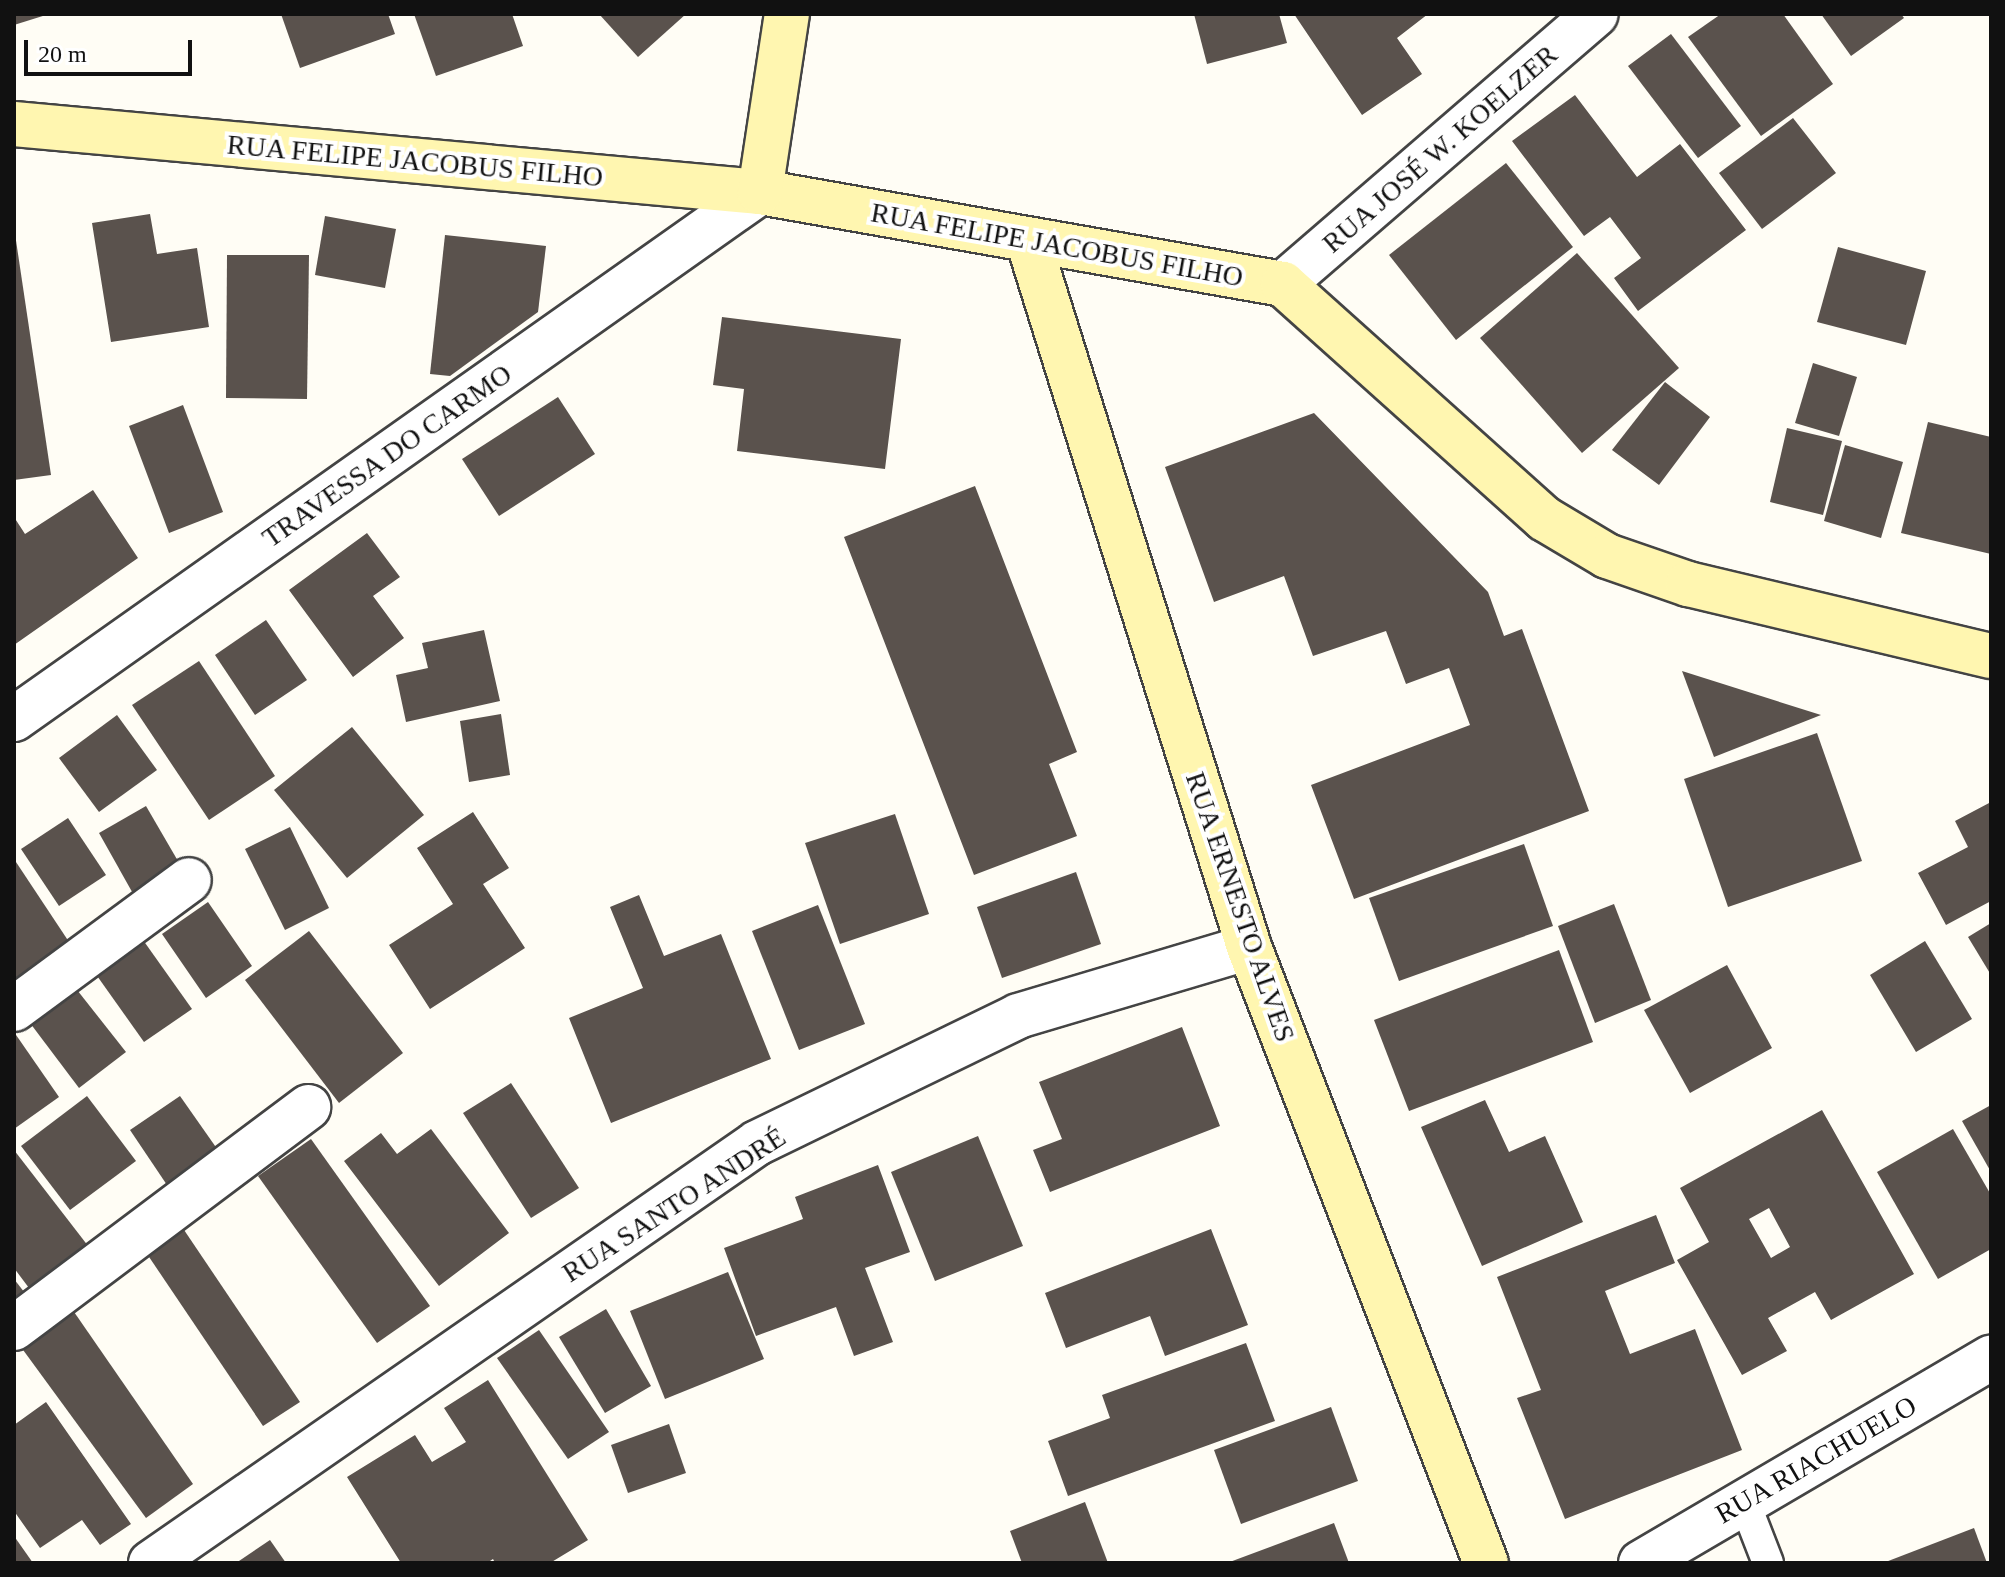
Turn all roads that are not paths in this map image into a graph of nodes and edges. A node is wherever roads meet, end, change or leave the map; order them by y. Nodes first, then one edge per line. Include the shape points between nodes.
1 (787, 14) edge
2 (1596, 14) edge
3 (14, 124) edge
4 (760, 192) junction
5 (1028, 240) junction
6 (1283, 284) junction
7 (1991, 656) edge
8 (14, 719) edge
9 (189, 880) dead end
10 (1249, 947) junction
11 (14, 1009) edge
12 (308, 1107) dead end
13 (14, 1328) edge
14 (1991, 1358) edge
15 (1744, 1501) junction
16 (151, 1563) edge
17 (1486, 1563) edge
18 (1641, 1563) edge
19 (1768, 1563) edge

1 - 4 main road
2 - 6 street, RUA JOSÉ W. KOELZER
3 - 4 main road, RUA FELIPE JACOBUS FILHO
4 - 5 main road, RUA FELIPE JACOBUS FILHO
4 - 8 street, TRAVESSA DO CARMO
5 - 6 main road, RUA FELIPE JACOBUS FILHO
5 - 10 main road, RUA ERNESTO ALVES
6 - 7 main road, RUA FELIPE JACOBUS FILHO via 1545,519 1607,556 1688,584
9 - 11 street
10 - 16 street, RUA SANTO ANDRÉ via 1018,1016 757,1143
10 - 17 main road, RUA ERNESTO ALVES
12 - 13 street
14 - 15 street, RUA RIACHUELO
15 - 18 street, RUA RIACHUELO
15 - 19 lane

